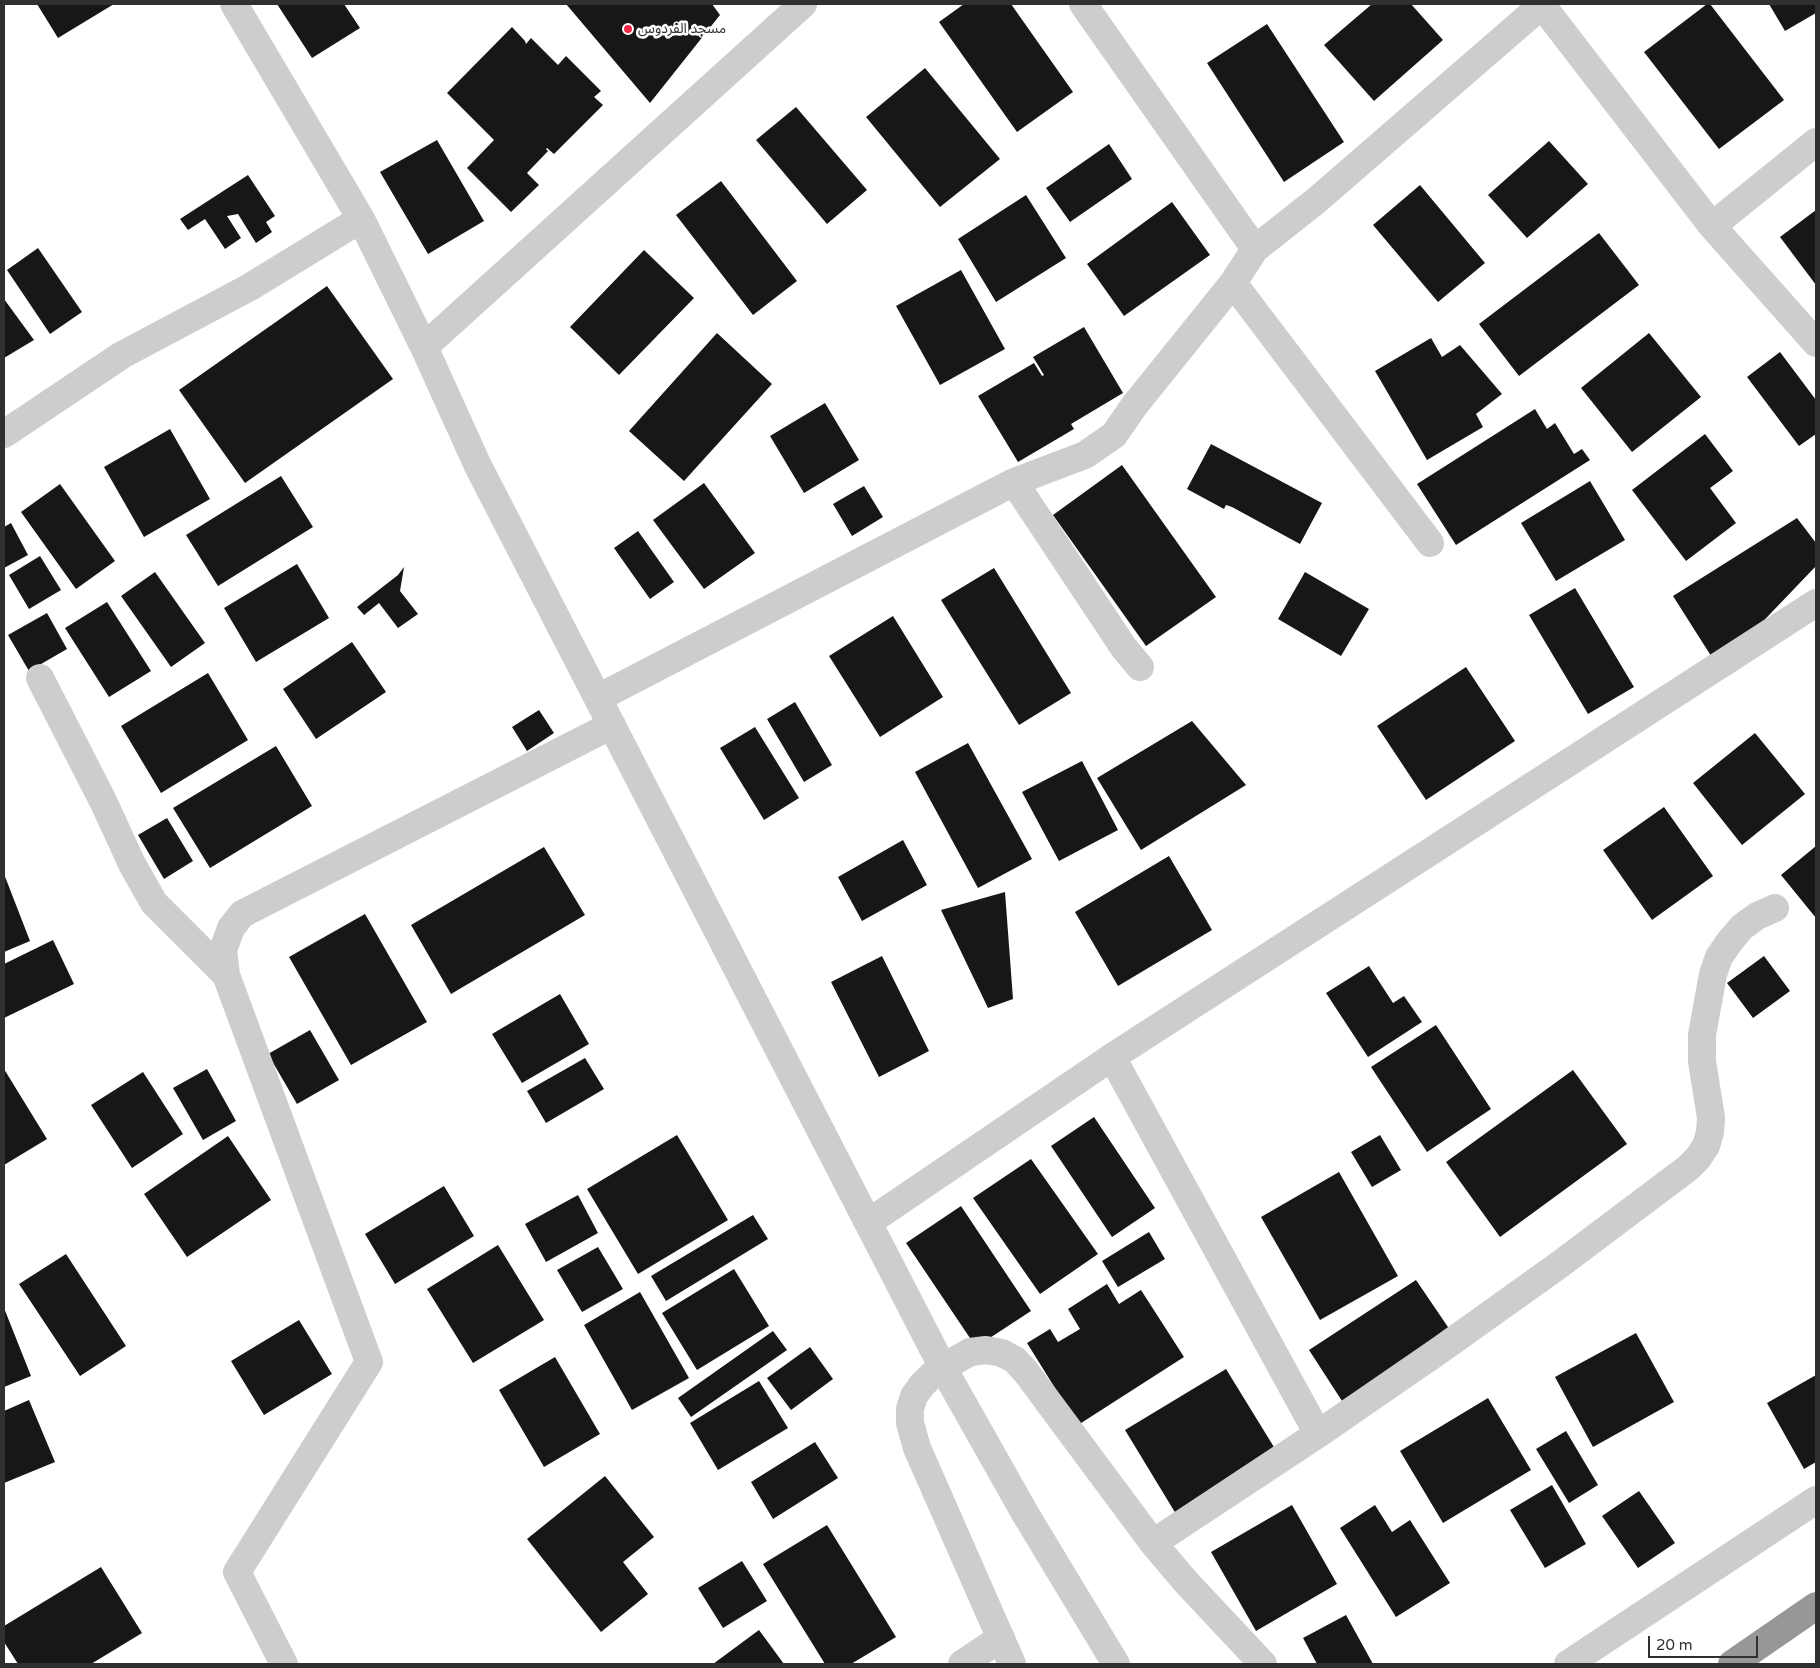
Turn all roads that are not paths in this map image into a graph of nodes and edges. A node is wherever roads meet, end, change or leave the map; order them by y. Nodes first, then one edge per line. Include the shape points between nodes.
1 (234, 4) edge
2 (803, 4) edge
3 (1083, 4) edge
4 (1541, 4) edge
5 (1816, 142) edge
6 (361, 219) junction
7 (1712, 226) junction
8 (1255, 249) junction
9 (1233, 283) junction
10 (1816, 343) edge
11 (424, 347) junction
12 (4, 434) edge
13 (1014, 482) junction
14 (1430, 543) dead end
15 (1816, 603) edge
16 (1140, 667) dead end
17 (40, 678) dead end
18 (598, 698) junction
19 (612, 725) junction
20 (1775, 908) dead end
21 (226, 975) junction
22 (1112, 1057) junction
23 (869, 1222) junction
24 (943, 1368) junction
25 (1318, 1434) junction
26 (1816, 1500) edge
27 (1153, 1542) junction
28 (1816, 1606) edge
29 (1001, 1638) junction
30 (284, 1664) edge
31 (962, 1664) edge
32 (1012, 1664) edge
33 (1116, 1664) edge
34 (1263, 1664) edge
35 (1568, 1664) edge
36 (1732, 1664) edge

1 - 6 street
2 - 11 street
3 - 8 street
4 - 7 street
4 - 8 street via 1317,200
5 - 7 street
6 - 11 street
6 - 12 street via 250,287 122,355
7 - 10 street
8 - 9 street
9 - 13 street via 1114,435 1085,455
9 - 14 street
11 - 18 street via 478,466
13 - 16 street via 1124,648
13 - 18 street
15 - 22 street
17 - 21 street via 154,902
18 - 19 street
19 - 21 street via 242,914 231,928 223,950
19 - 23 street
20 - 25 street via 1742,927 1719,957 1712,974 1702,1035 1710,1132 1698,1158 1559,1265
21 - 30 street via 369,1362 237,1572
22 - 23 street
22 - 25 street
23 - 24 street
24 - 27 street via 970,1352 986,1350 1016,1360
24 - 29 street via 914,1396 910,1423 917,1448
24 - 33 street via 1026,1515
25 - 27 street
26 - 35 street
27 - 34 street
28 - 36 highway
29 - 31 street
29 - 32 street

